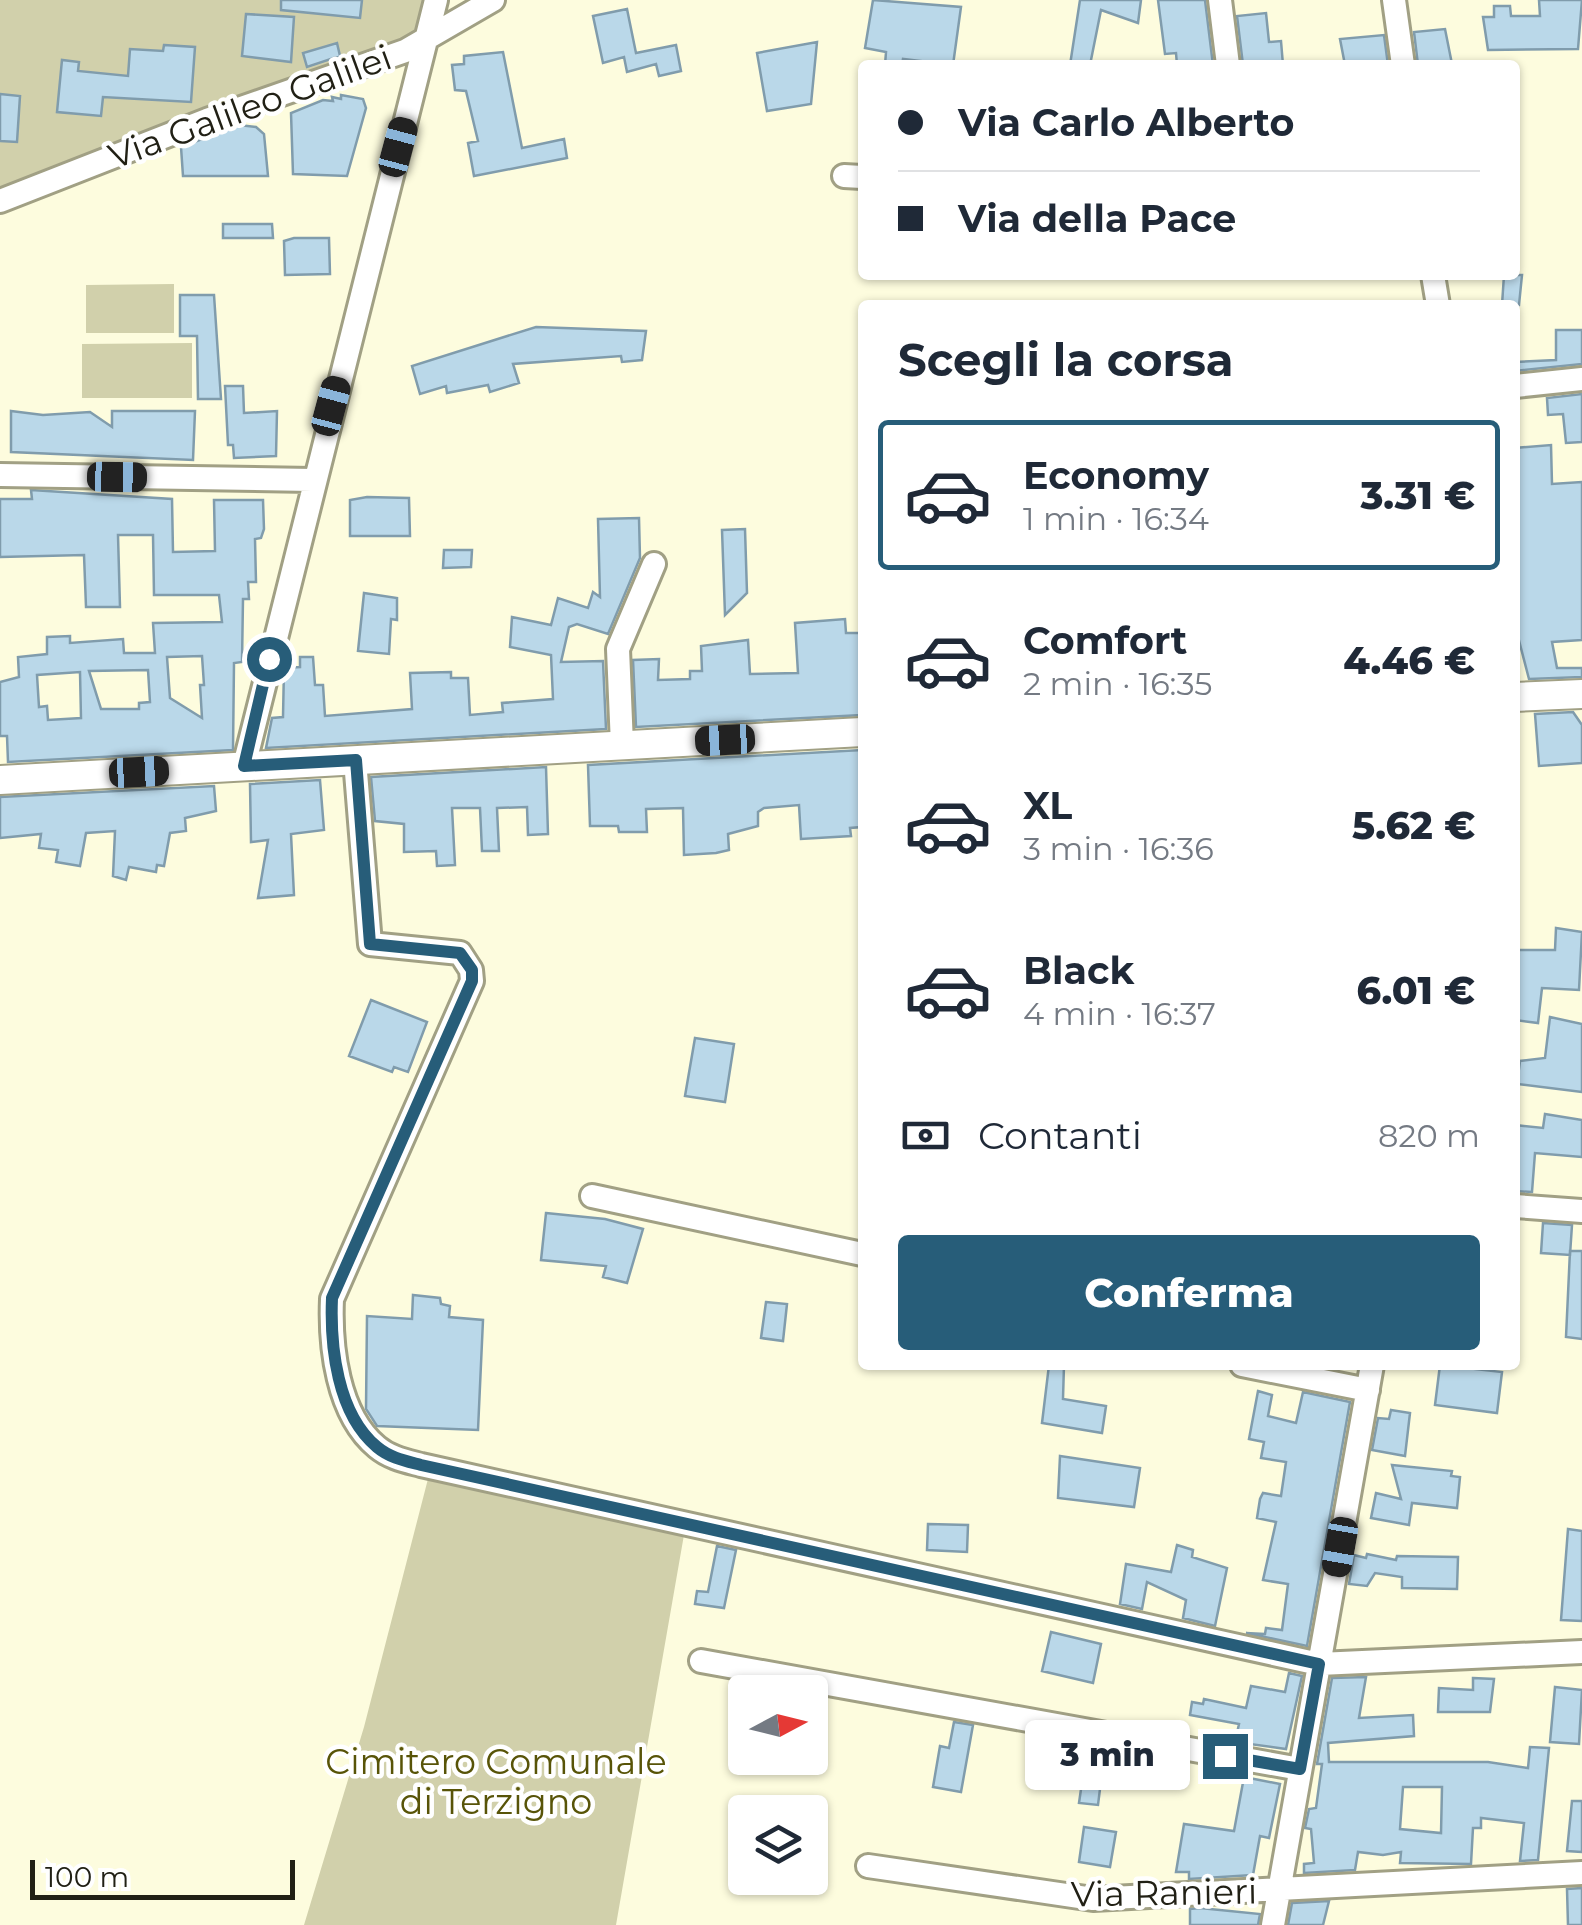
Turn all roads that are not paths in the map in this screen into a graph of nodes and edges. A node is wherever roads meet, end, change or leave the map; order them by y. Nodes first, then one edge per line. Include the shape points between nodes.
1 (436, 0) edge
2 (494, 0) edge
3 (1220, 0) edge
4 (1394, 0) edge
5 (426, 36) junction
6 (1227, 60) edge
7 (1402, 60) edge
8 (0, 201) edge
9 (1582, 379) edge
10 (1520, 385) edge
11 (0, 475) edge
12 (312, 480) junction
13 (654, 564) dead end
14 (1582, 694) edge
15 (1520, 697) edge
16 (858, 732) edge
17 (622, 746) junction
18 (356, 760) junction
19 (244, 766) junction
20 (0, 780) edge
21 (592, 1196) dead end
22 (1520, 1206) edge
23 (1582, 1211) edge
24 (858, 1253) edge
25 (1267, 1370) edge
26 (1371, 1370) edge
27 (1368, 1390) junction
28 (1582, 1652) edge
29 (701, 1661) dead end
30 (1319, 1664) junction
31 (1300, 1769) junction
32 (868, 1866) dead end
33 (1582, 1873) edge
34 (1279, 1890) junction
35 (1273, 1925) edge

1 - 5 street
2 - 5 street, Via Galileo Galilei
3 - 6 street
4 - 7 street
5 - 8 street, Via Galileo Galilei via 405,50
5 - 12 street
9 - 10 street
11 - 12 street
12 - 19 street
13 - 17 street via 618,649
14 - 15 main road
16 - 17 main road
17 - 18 main road
18 - 19 main road
18 - 30 street via 370,944 460,953 472,970 332,1298 330,1346 344,1392 374,1445 421,1465
19 - 20 main road
21 - 24 street
22 - 23 street
25 - 27 street
26 - 27 street
27 - 30 street
28 - 30 street
29 - 31 street
30 - 31 street
31 - 34 street
32 - 34 street, Via Ranieri via 1093,1899
33 - 34 street, Via Ranieri
34 - 35 street

